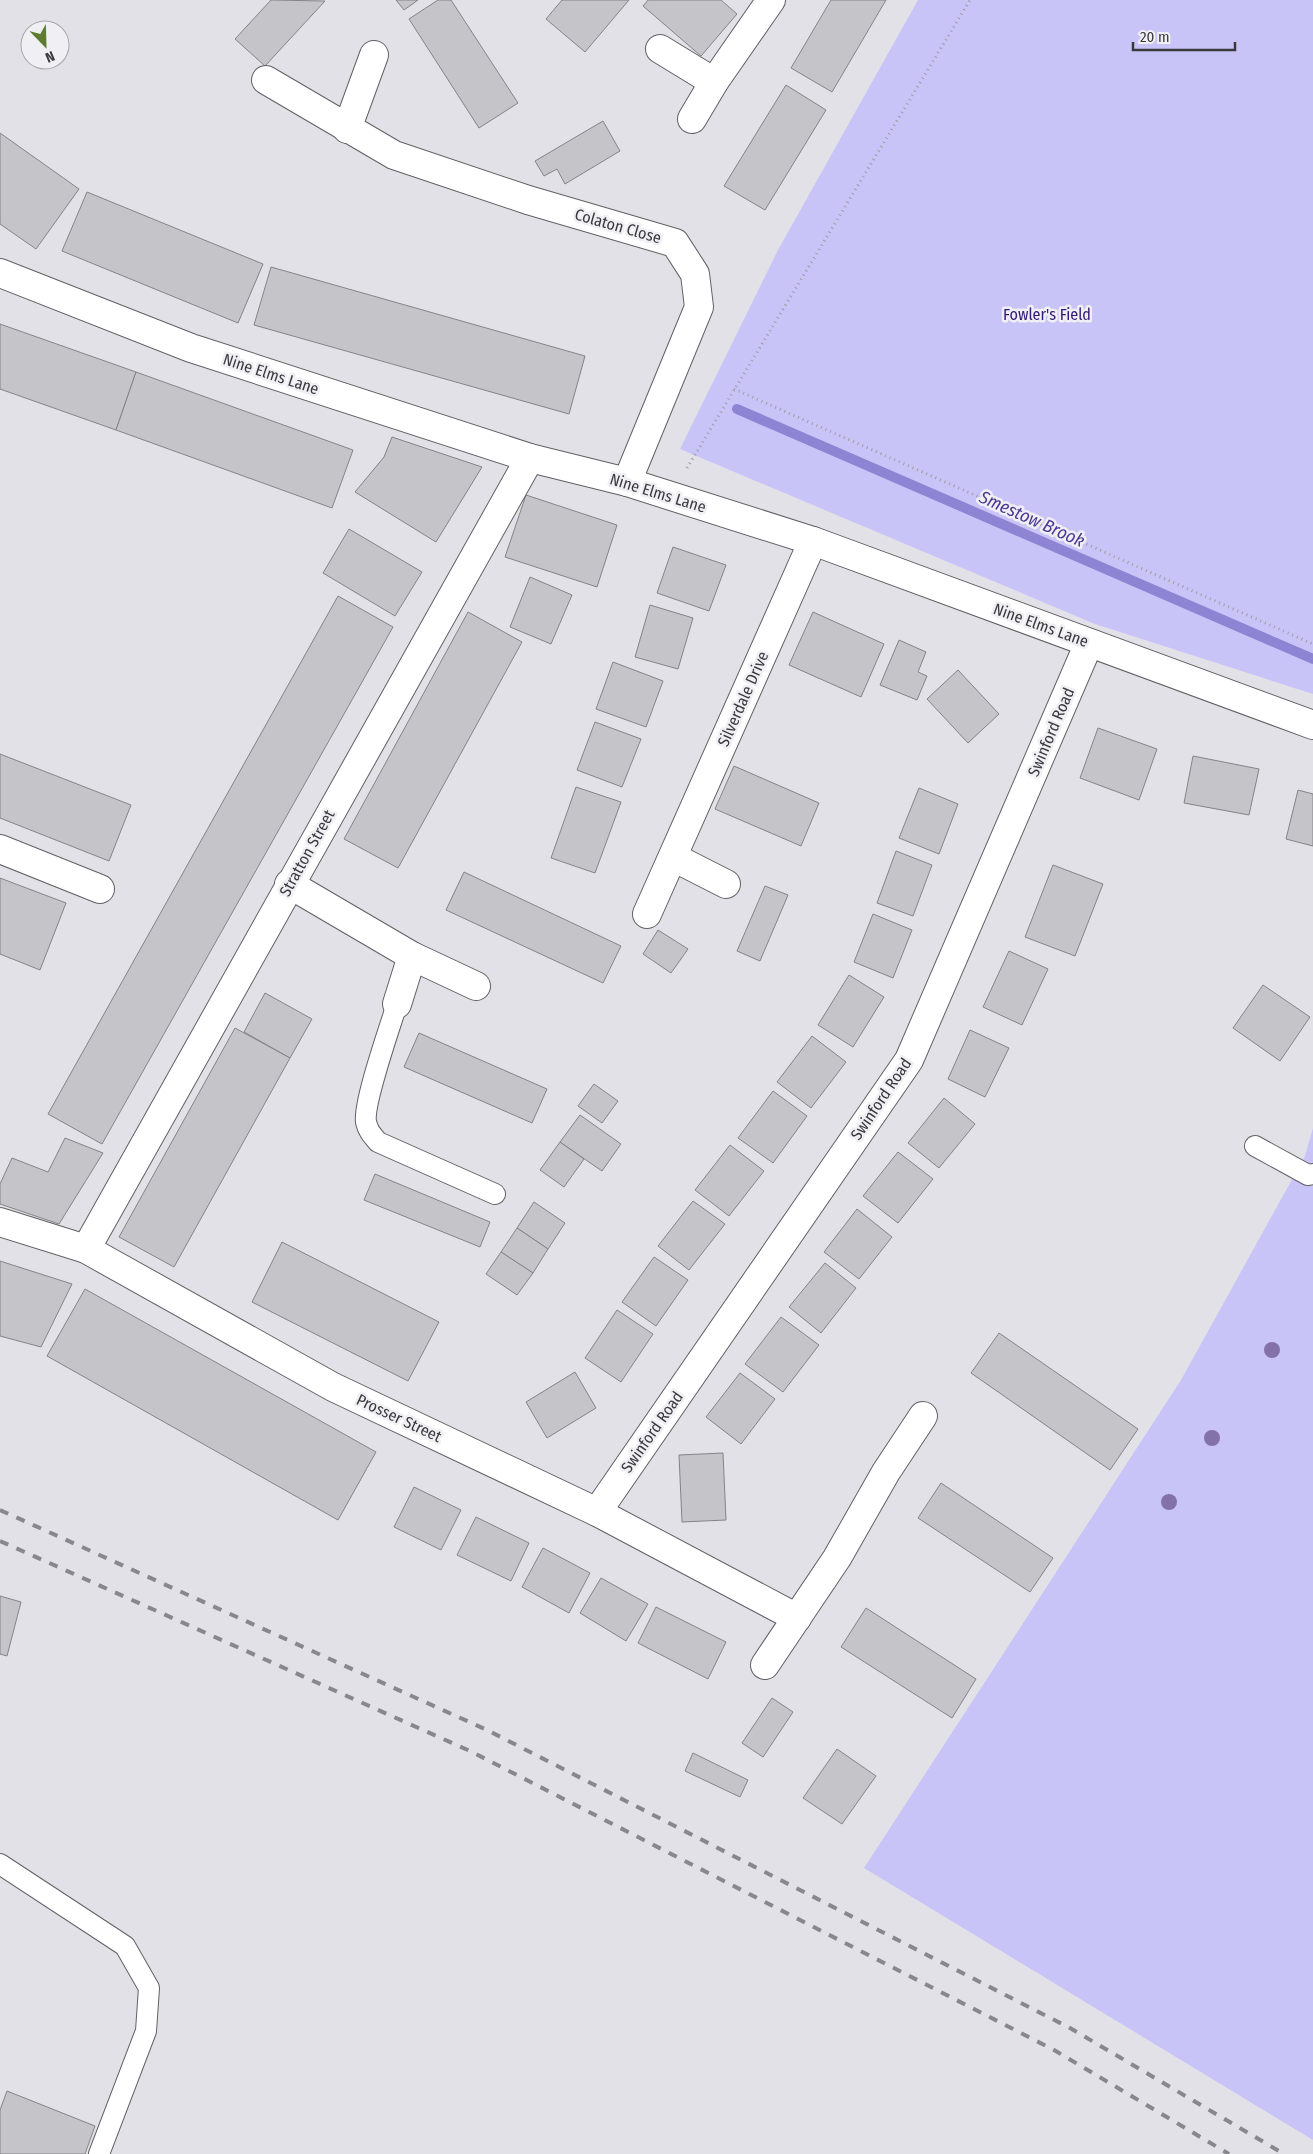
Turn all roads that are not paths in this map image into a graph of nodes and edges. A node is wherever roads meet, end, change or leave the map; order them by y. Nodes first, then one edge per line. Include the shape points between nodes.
1 (771, 0) edge
2 (660, 49) dead end
3 (374, 55) dead end
4 (266, 80) dead end
5 (714, 82) junction
6 (692, 119) dead end
7 (347, 128) junction
8 (0, 273) edge
9 (530, 458) junction
10 (626, 482) junction
11 (813, 541) junction
12 (1089, 643) junction
13 (1313, 725) edge
14 (0, 849) edge
15 (673, 857) junction
16 (289, 884) junction
17 (726, 884) dead end
18 (100, 889) dead end
19 (647, 914) dead end
20 (412, 956) junction
21 (476, 986) dead end
22 (397, 1004) joint
23 (1255, 1146) dead end
24 (1313, 1174) edge
25 (495, 1194) dead end
26 (0, 1222) edge
27 (86, 1249) junction
28 (923, 1416) dead end
29 (597, 1512) junction
30 (797, 1618) junction
31 (765, 1665) dead end
32 (0, 1864) edge
33 (99, 2154) edge

1 - 5 street
2 - 5 street
3 - 7 street
4 - 7 street, Colaton Close
5 - 6 street
7 - 10 street, Colaton Close via 394,155 528,200 675,243 695,274 698,307
8 - 9 street, Nine Elms Lane via 191,348
9 - 10 street, Nine Elms Lane
9 - 16 street, Stratton Street
10 - 11 street, Nine Elms Lane
11 - 12 street, Nine Elms Lane
11 - 15 street, Silverdale Drive
12 - 13 street, Nine Elms Lane
12 - 29 street, Swinford Road via 908,1060
14 - 18 street
15 - 17 street
15 - 19 street, Silverdale Drive
16 - 20 street
16 - 27 street, Stratton Street
20 - 21 street
20 - 22 street
22 - 25 lane via 369,1101 366,1120 369,1133 378,1142
23 - 24 lane via 1308,1175
26 - 27 street, Prosser Street
27 - 29 street, Prosser Street via 333,1387
28 - 30 street
29 - 30 street, Prosser Street
30 - 31 street
32 - 33 lane via 125,1946 149,1988 146,2031

